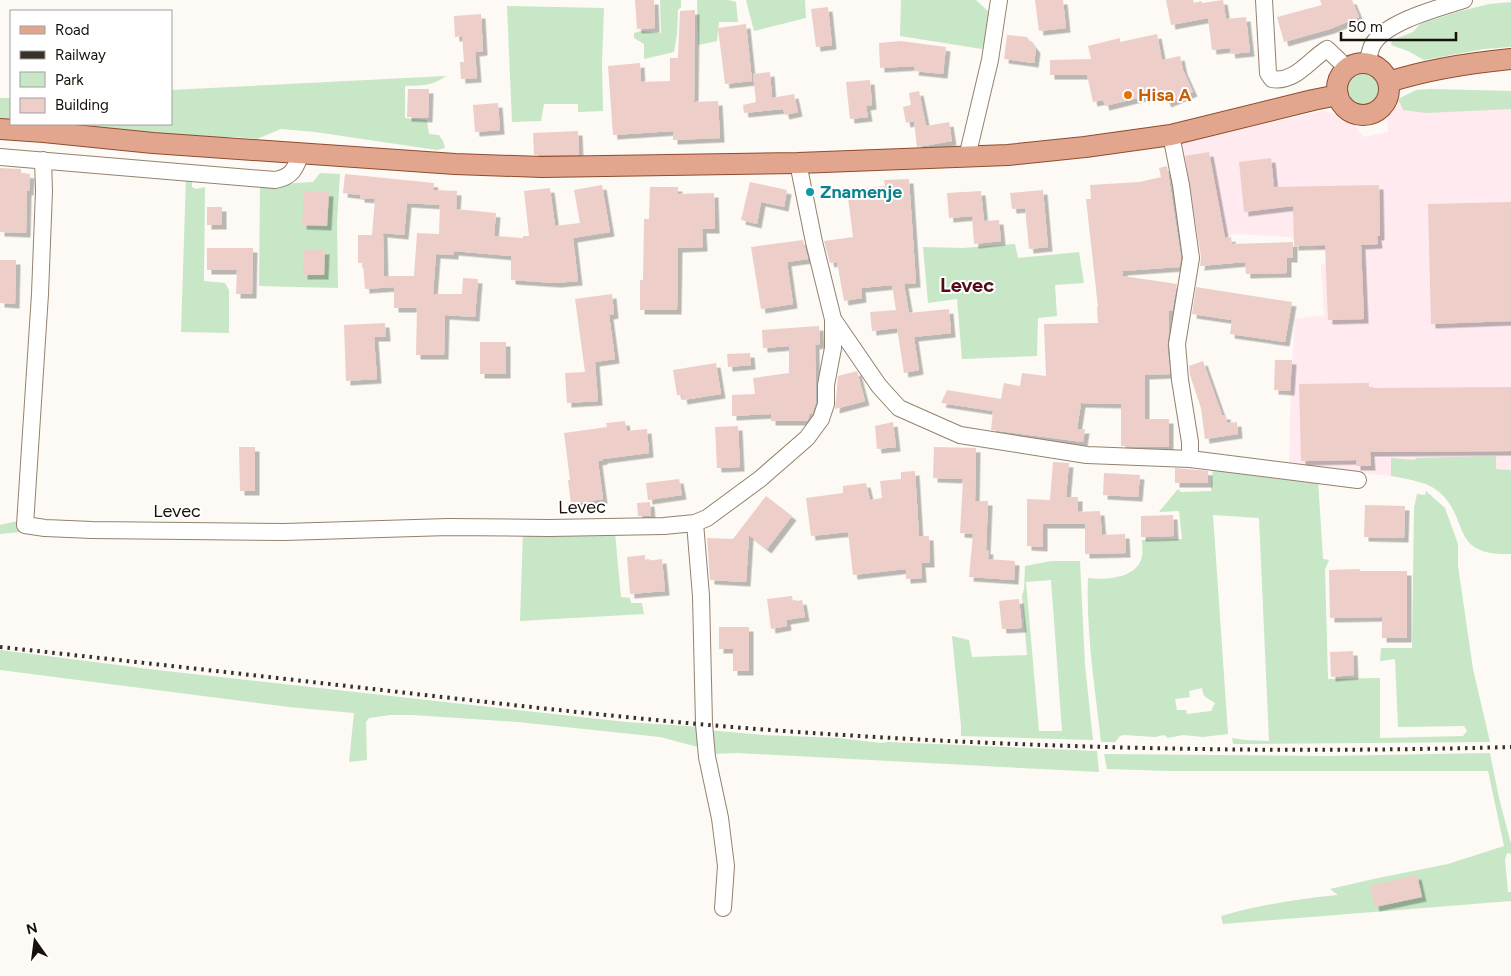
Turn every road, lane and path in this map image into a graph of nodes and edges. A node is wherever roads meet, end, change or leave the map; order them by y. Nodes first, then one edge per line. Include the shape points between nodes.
1 (999, 0) edge
2 (1264, 0) edge
3 (1464, 0) edge
4 (1511, 60) edge
5 (1367, 63) junction
6 (1347, 68) junction
7 (1389, 82) junction
8 (1338, 96) junction
9 (0, 130) edge
10 (1171, 135) junction
11 (301, 154) junction
12 (0, 157) edge
13 (967, 157) junction
14 (43, 160) junction
15 (798, 163) junction
16 (833, 319) junction
17 (1190, 458) junction
18 (1358, 480) dead end
19 (695, 523) junction
20 (723, 908) dead end

1 - 13 street via 990,60
2 - 6 street via 1268,73 1272,79 1280,80 1298,73 1327,48
3 - 5 street via 1382,32 1372,45
4 - 7 main road via 1440,69
5 - 6 main road
5 - 7 main road via 1377,66
6 - 8 main road via 1340,75
7 - 8 main road via 1390,93 1386,103 1370,115 1350,112
8 - 10 main road
9 - 11 main road
10 - 13 main road via 1085,147
10 - 17 street via 1191,258 1177,344
11 - 14 street via 294,170 285,179 275,180
11 - 15 main road via 542,167
12 - 14 street
13 - 15 main road
14 - 19 street, Levec via 40,294 26,525 92,530 284,532
15 - 16 street, Levec
16 - 17 street via 899,408 960,435 1087,456
16 - 19 street, Levec via 833,348 821,419 807,438 760,479 707,518
17 - 18 street
19 - 20 street via 707,758 726,866

